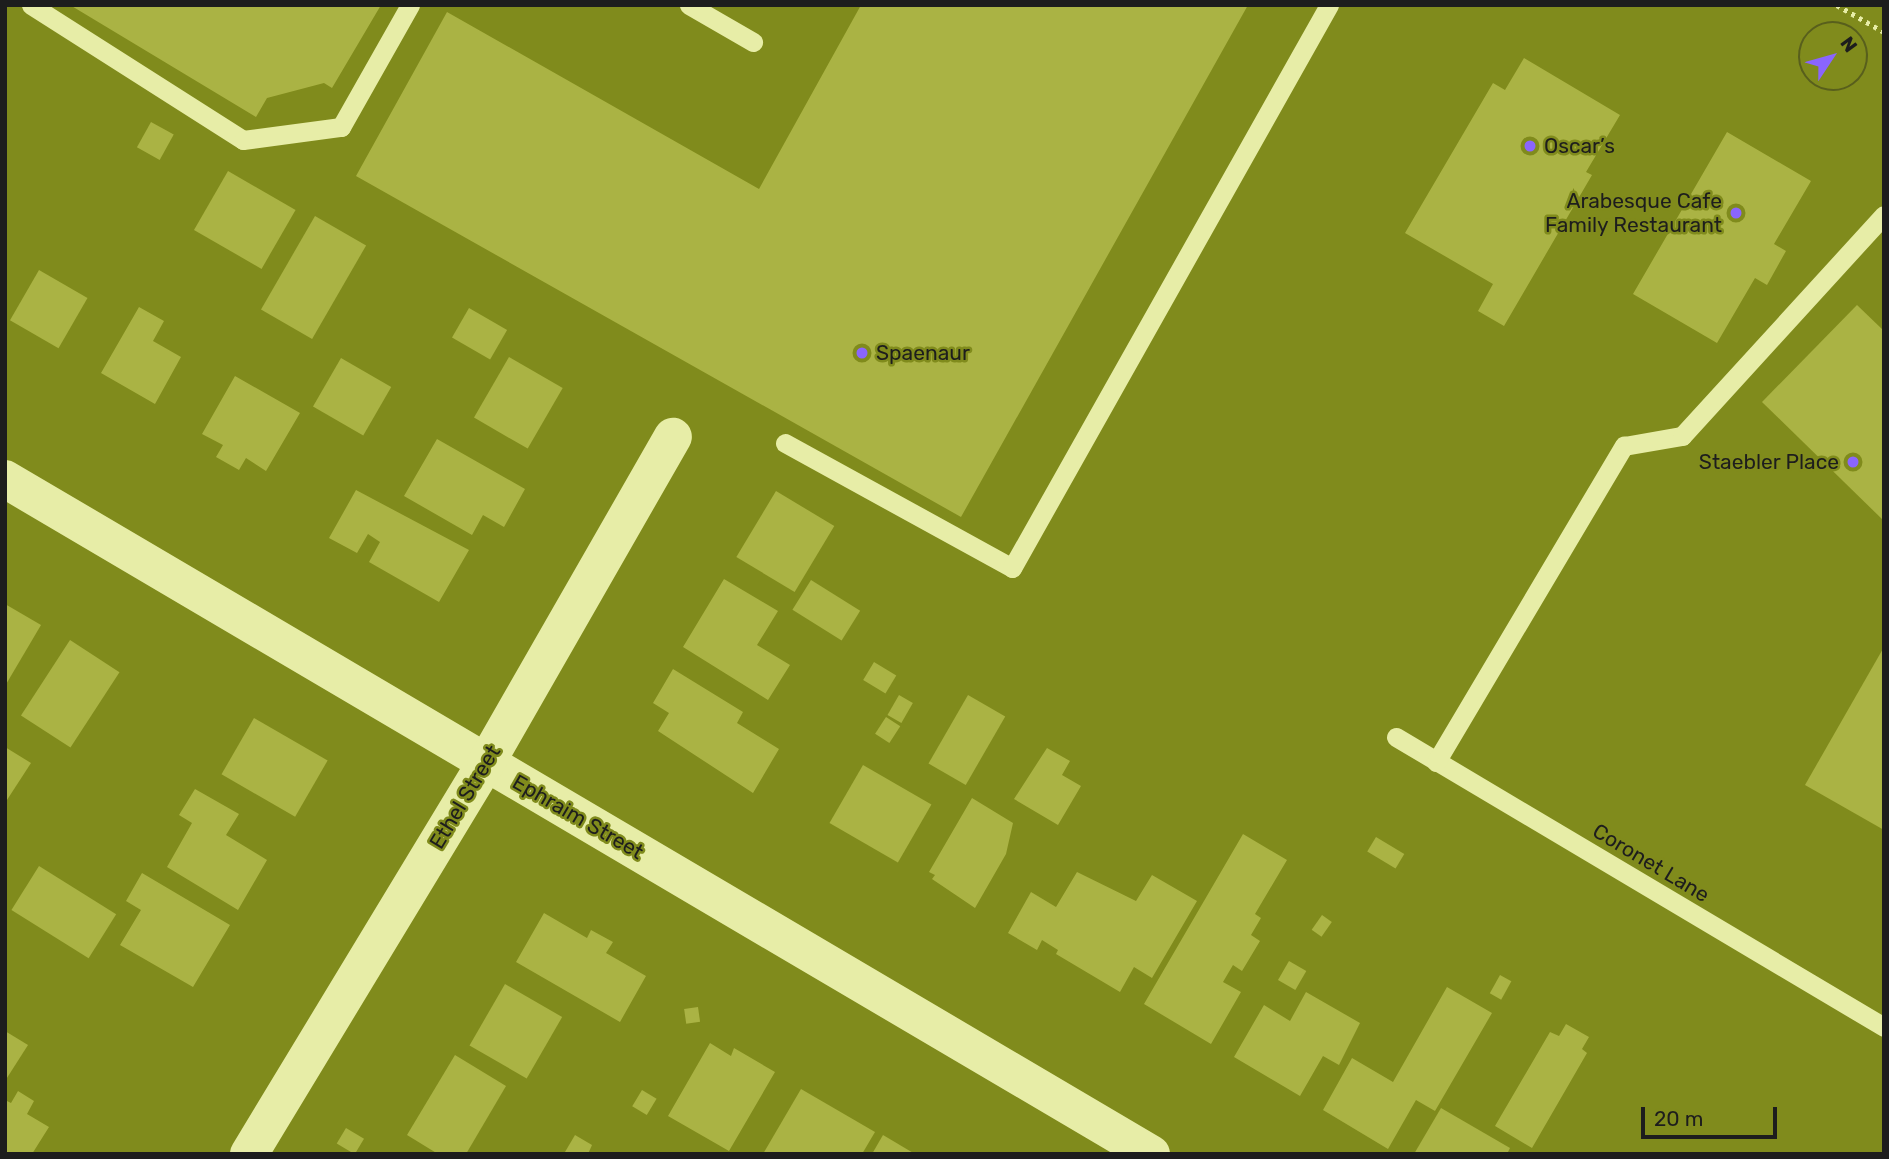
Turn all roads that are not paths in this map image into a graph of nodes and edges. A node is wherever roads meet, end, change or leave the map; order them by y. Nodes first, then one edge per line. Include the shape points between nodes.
1 (31, 5) edge
2 (410, 5) edge
3 (689, 5) edge
4 (1329, 5) edge
5 (753, 42) dead end
6 (1884, 215) edge
7 (673, 437) dead end
8 (785, 443) dead end
9 (5, 479) edge
10 (1396, 737) dead end
11 (1436, 762) junction
12 (486, 763) junction
13 (1884, 1027) edge
14 (249, 1154) edge
15 (1151, 1154) edge

1 - 2 lane via 243,140 341,127
3 - 5 lane
4 - 8 lane via 1012,568
6 - 11 lane via 1682,436 1624,446
7 - 12 street, Ethel Street
9 - 12 street, Ephraim Street
10 - 11 lane, Coronet Lane
11 - 13 lane, Coronet Lane
12 - 14 street, Ethel Street
12 - 15 street, Ephraim Street

